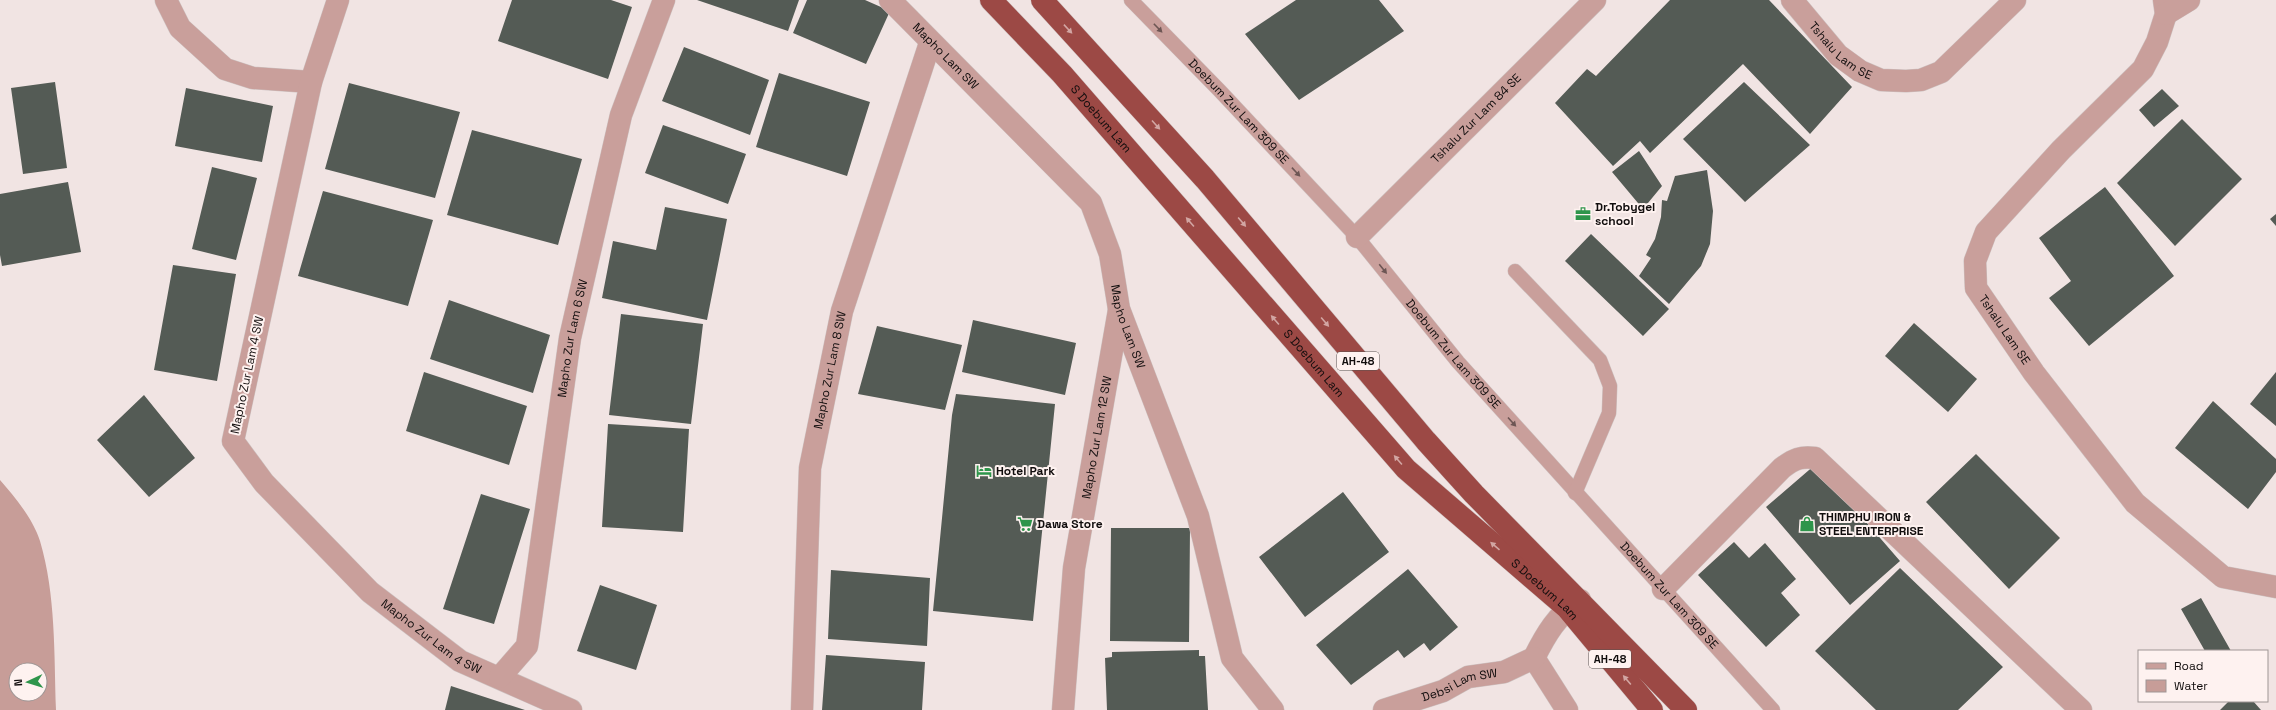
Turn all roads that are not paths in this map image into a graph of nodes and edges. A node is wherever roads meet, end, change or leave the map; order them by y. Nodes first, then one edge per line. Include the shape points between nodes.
1 (166, 0) edge
2 (338, 0) edge
3 (664, 0) edge
4 (890, 0) edge
5 (991, 0) edge
6 (1042, 0) edge
7 (1131, 0) edge
8 (1595, 0) edge
9 (1792, 0) edge
10 (2015, 0) edge
11 (2189, 0) edge
12 (2165, 7) edge
13 (930, 43) junction
14 (311, 82) junction
15 (1357, 237) junction
16 (1514, 271) dead end
17 (1119, 309) junction
18 (1575, 493) junction
19 (2276, 586) edge
20 (1663, 589) junction
21 (1574, 604) junction
22 (1534, 658) junction
23 (500, 677) junction
24 (571, 710) edge
25 (802, 710) edge
26 (1063, 710) edge
27 (1273, 710) edge
28 (1384, 710) edge
29 (1567, 710) edge
30 (1652, 710) edge
31 (1686, 710) edge
32 (1773, 710) edge
33 (2080, 710) edge

1 - 14 street via 180,28 225,69 252,78
2 - 14 street, Mapho Zur Lam 4 SW
3 - 23 street, Mapho Zur Lam 6 SW via 621,115 570,338 527,646
4 - 13 street, Mapho Lam SW
21 -> 5 highway, S Doebum Lam / AH-48 via 1406,469 1062,74
6 -> 21 highway, S Doebum Lam / AH-48 via 1205,179 1426,442
7 -> 15 lane, Doebum Zur Lam 309 SE
8 - 15 street, Tshalu Zur Lam 84 SE
9 - 10 street, Tshalu Lam SE via 1838,55 1860,71 1881,80 1906,81 1921,80 1941,72
11 - 12 street
12 - 19 street, Tshalu Lam SE via 2157,42 2143,69 2061,150 1986,232 1975,261 1976,288 2034,373 2135,503 2223,577
13 - 17 street, Mapho Lam SW via 1092,204 1110,254
13 - 25 street, Mapho Zur Lam 8 SW via 842,311 810,468
14 - 23 street, Mapho Zur Lam 4 SW via 233,442 264,483 370,592 460,661
15 -> 18 lane, Doebum Zur Lam 309 SE via 1458,362
16 - 18 lane via 1600,360 1610,386 1609,413
17 - 26 street, Mapho Zur Lam 12 SW via 1074,568
17 - 27 street, Mapho Lam SW via 1198,516 1232,658
18 - 20 lane, Doebum Zur Lam 309 SE
20 - 32 lane, Doebum Zur Lam 309 SE
20 - 33 street via 1782,468 1803,457 1815,458
21 - 22 street via 1547,631
30 -> 21 highway, S Doebum Lam / AH-48
21 - 31 highway, S Doebum Lam / AH-48
22 - 28 street, Debsi Lam SW via 1504,672 1468,677 1443,691
22 - 29 street
23 - 24 street, Mapho Zur Lam 4 SW

